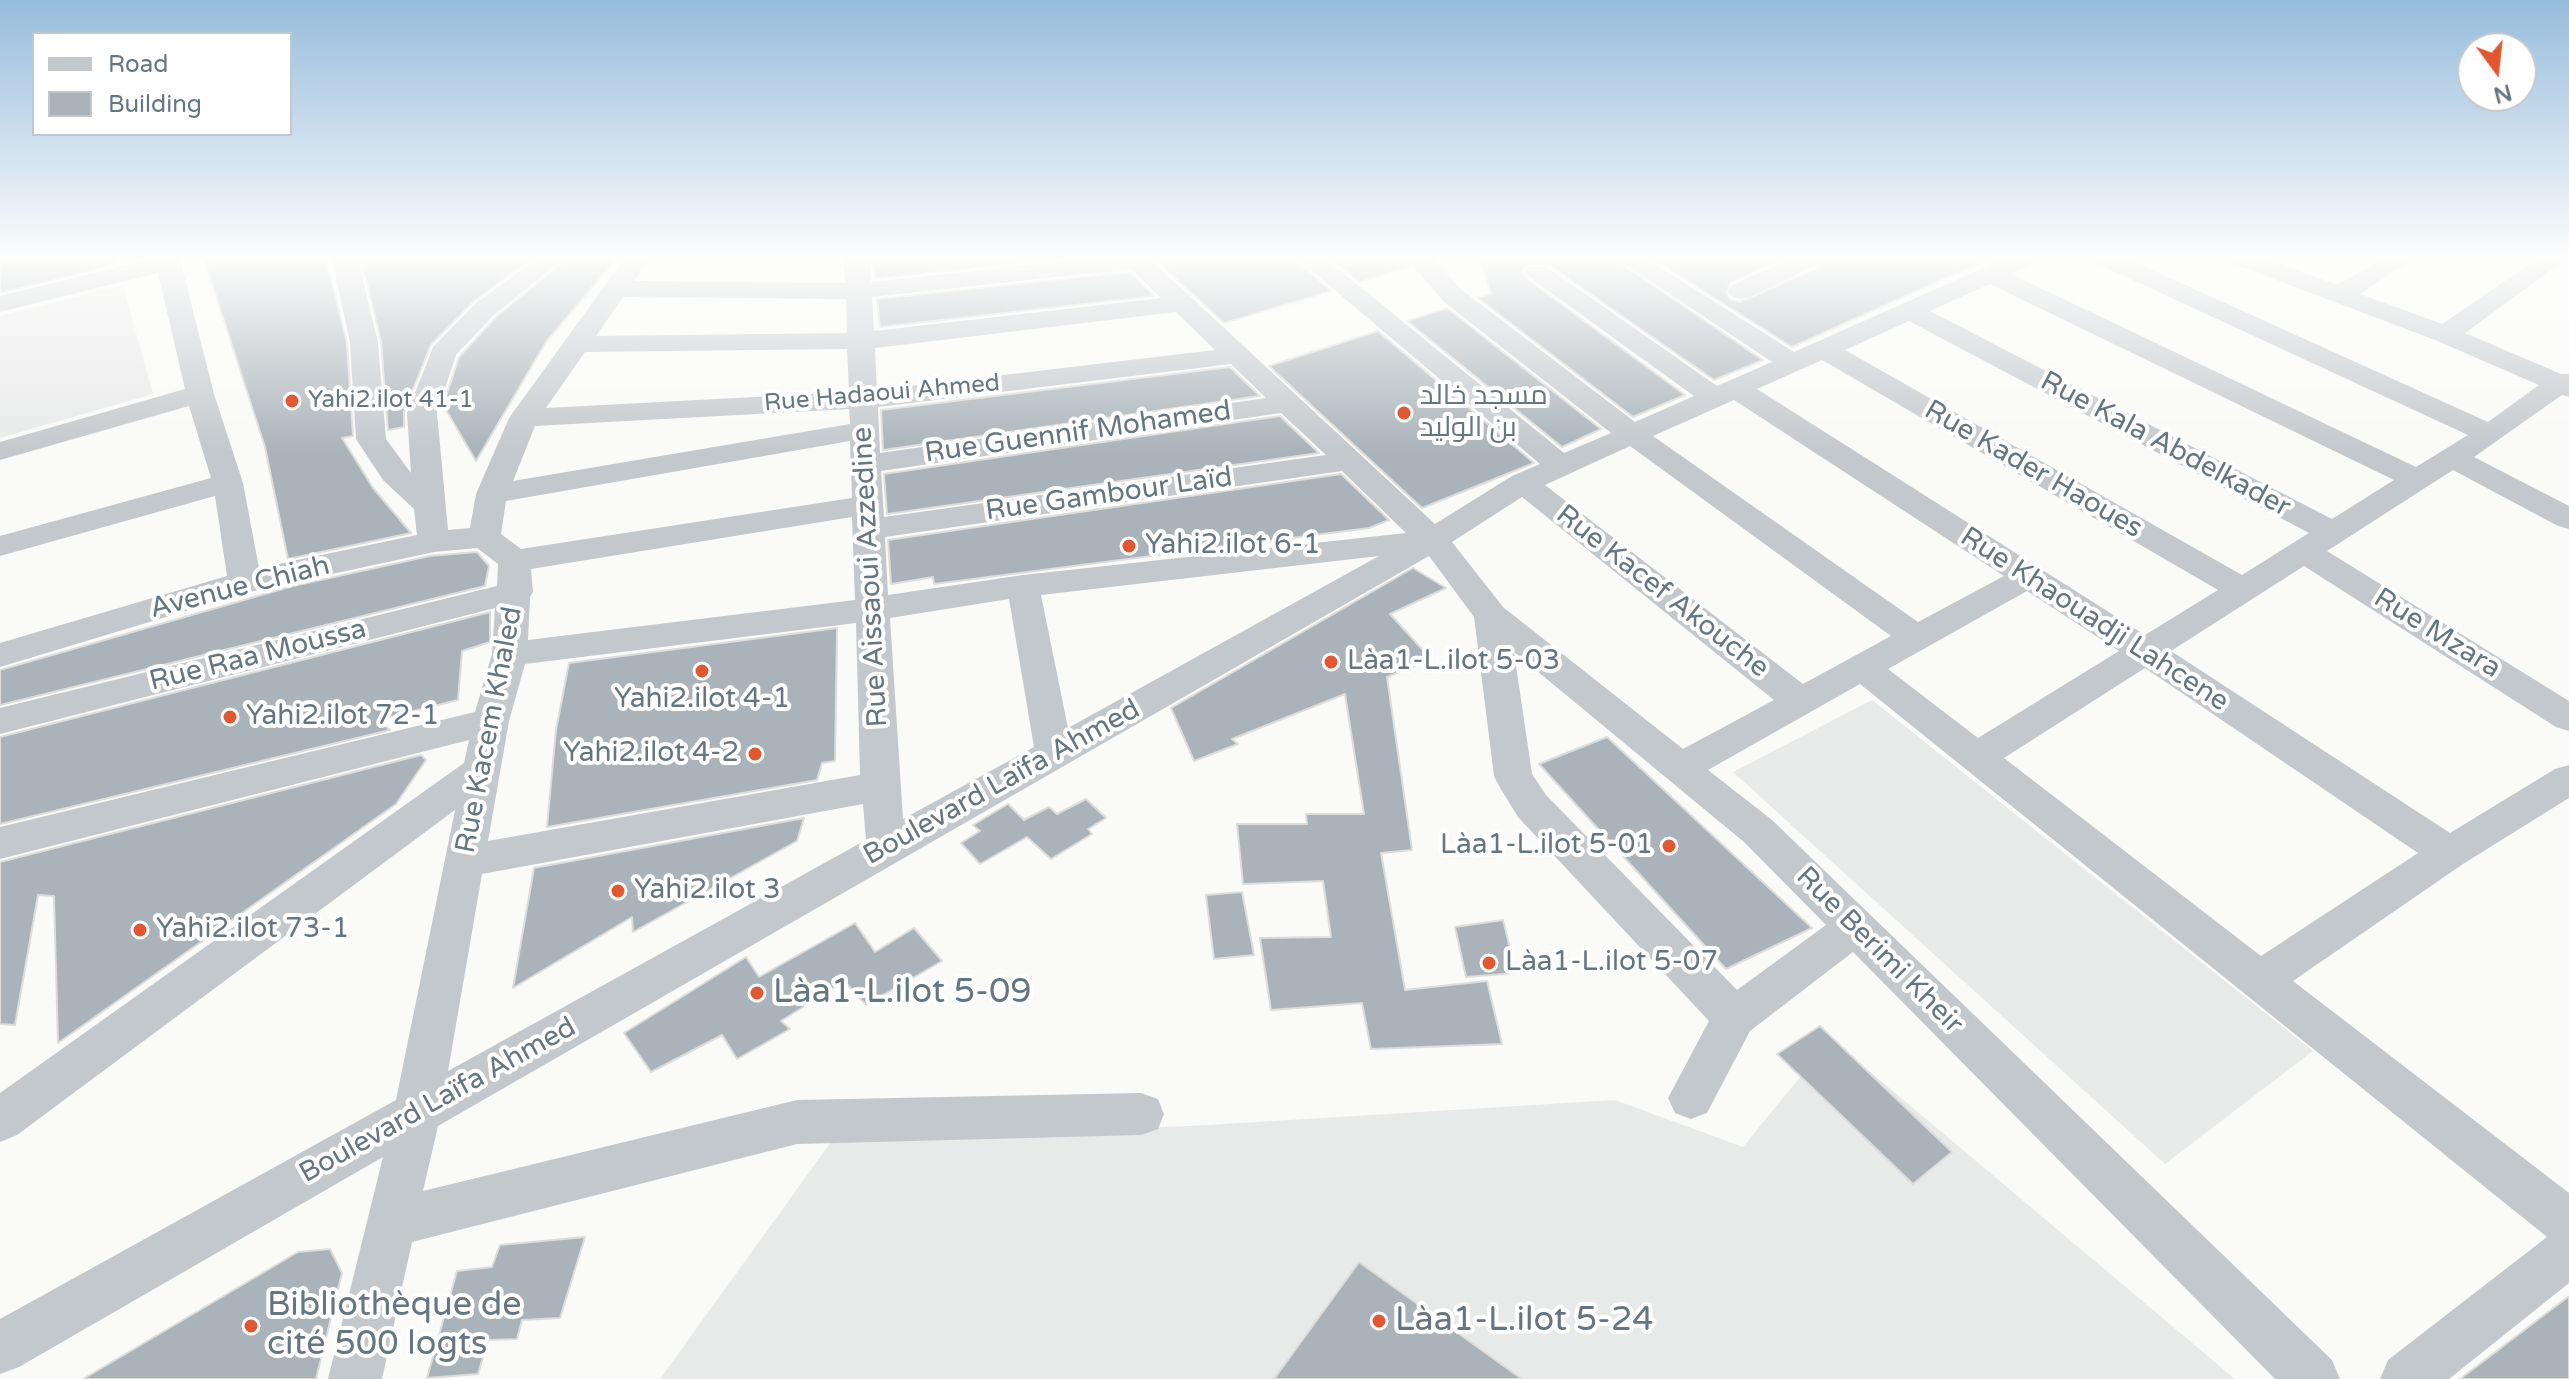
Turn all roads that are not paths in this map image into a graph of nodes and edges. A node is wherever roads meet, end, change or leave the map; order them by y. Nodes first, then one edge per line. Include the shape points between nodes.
1 (182, 323) edge
2 (361, 323) edge
3 (471, 323) edge
4 (591, 323) edge
5 (861, 323) edge
6 (1011, 323) edge
7 (1205, 323) edge
8 (1388, 323) edge
9 (1488, 323) edge
10 (1618, 323) edge
11 (1747, 323) edge
12 (1886, 323) edge
13 (1934, 323) edge
14 (2118, 323) edge
15 (2248, 323) edge
16 (2417, 323) edge
17 (2460, 323) edge
18 (2445, 334) junction
19 (862, 341) junction
20 (576, 344) junction
21 (1240, 355) junction
22 (1809, 357) junction
23 (2566, 384) edge
24 (1727, 393) junction
25 (200, 394) junction
26 (1290, 403) junction
27 (863, 415) junction
28 (524, 418) junction
29 (2490, 434) junction
30 (1633, 435) junction
31 (0, 451) edge
32 (2453, 458) junction
33 (1350, 461) junction
34 (866, 464) junction
35 (1561, 466) junction
36 (2418, 480) junction
37 (228, 483) junction
38 (1523, 483) junction
39 (492, 494) junction
40 (429, 506) junction
41 (868, 517) junction
42 (2569, 519) edge
43 (2333, 533) junction
44 (484, 537) junction
45 (1433, 540) junction
46 (434, 542) junction
47 (0, 546) edge
48 (2304, 551) junction
49 (516, 576) junction
50 (2027, 577) junction
51 (245, 582) junction
52 (1023, 586) junction
53 (2243, 590) junction
54 (873, 609) junction
55 (1491, 615) junction
56 (1916, 637) junction
57 (2145, 651) junction
58 (510, 654) junction
59 (0, 655) edge
60 (1862, 667) junction
61 (1800, 701) junction
62 (2569, 718) edge
63 (0, 721) edge
64 (491, 721) junction
65 (1054, 754) junction
66 (1977, 757) junction
67 (1678, 769) junction
68 (482, 770) junction
69 (2569, 779) edge
70 (880, 786) junction
71 (0, 843) edge
72 (887, 847) junction
73 (2449, 853) junction
74 (465, 861) junction
75 (1855, 927) junction
76 (2259, 980) junction
77 (1734, 1017) junction
78 (1691, 1098) dead end
79 (417, 1113) junction
80 (1141, 1114) dead end
81 (0, 1120) edge
82 (392, 1223) junction
83 (2569, 1224) edge
84 (2569, 1251) edge
85 (0, 1348) edge
86 (355, 1379) edge
87 (2313, 1379) edge
88 (2407, 1379) edge

1 - 25 street
2 - 40 street via 371,439 394,474
3 - 40 street via 443,353 422,413
4 - 20 street
5 - 19 street, Rue Aissaoui Azzedine
6 - 19 street
7 - 21 street, Rue Berimi Kheir
8 - 35 street
9 - 30 street
10 - 24 street, Rue Khaouadji Lahcene
11 - 22 street, Rue Kader Haoues
12 - 22 street, Boulevard Laïfa Ahmed
13 - 43 street, Rue Kala Abdelkader
14 - 36 street
15 - 29 street
16 - 18 street
17 - 18 street
18 - 23 street
19 - 20 street
19 - 27 street, Rue Aissaoui Azzedine
20 - 28 street
21 - 26 street, Rue Berimi Kheir
21 - 27 street, Rue Hadaoui Ahmed
22 - 24 street, Boulevard Laïfa Ahmed
22 - 53 street, Rue Kader Haoues
23 - 29 street
24 - 30 street, Boulevard Laïfa Ahmed
24 - 50 street, Rue Khaouadji Lahcene
25 - 31 street
25 - 37 street
26 - 33 street, Rue Berimi Kheir
26 - 34 street, Rue Guennif Mohamed
27 - 28 street, Rue Hadaoui Ahmed
27 - 34 street, Rue Aissaoui Azzedine
27 - 39 street
28 - 39 street
29 - 32 street
30 - 35 street, Boulevard Laïfa Ahmed
30 - 56 street
32 - 36 street
32 - 42 street
33 - 41 street, Rue Gambour Laïd
33 - 45 street, Rue Berimi Kheir
34 - 41 street, Rue Aissaoui Azzedine
35 - 38 street, Boulevard Laïfa Ahmed
36 - 43 street
37 - 47 street
37 - 51 street
38 - 45 street, Boulevard Laïfa Ahmed
38 - 61 street, Rue Kacef Akouche
39 - 44 street
40 - 46 street
41 - 49 street, Rue Gambour Laïd
41 - 54 street, Rue Aissaoui Azzedine
43 - 48 street
44 - 46 street, Avenue Chiah
44 - 49 street
45 - 52 street
45 - 55 street, Rue Berimi Kheir
45 - 65 street, Boulevard Laïfa Ahmed
46 - 51 street, Avenue Chiah
48 - 53 street
48 - 62 street, Rue Mzara
49 - 58 street, Rue Kacem Khaled
49 - 63 street, Rue Raa Moussa
50 - 56 street
50 - 57 street, Rue Khaouadji Lahcene
51 - 59 street, Avenue Chiah
52 - 54 street
52 - 65 street
53 - 57 street
54 - 58 street
54 - 70 street, Rue Aissaoui Azzedine
55 - 67 street, Rue Berimi Kheir
55 - 77 street via 1513,776 1532,806
56 - 60 street
57 - 66 street
57 - 73 street, Rue Khaouadji Lahcene
58 - 64 street, Rue Kacem Khaled
60 - 61 street
60 - 66 street
61 - 67 street
64 - 68 street, Rue Kacem Khaled
64 - 71 street
65 - 72 street, Boulevard Laïfa Ahmed
66 - 76 street
67 - 75 street, Rue Berimi Kheir via 1758,831
68 - 74 street, Rue Kacem Khaled
68 - 81 street
69 - 73 street
70 - 72 street, Rue Aissaoui Azzedine
70 - 74 street
72 - 79 street, Boulevard Laïfa Ahmed
73 - 76 street
74 - 79 street, Rue Kacem Khaled
75 - 77 street
75 - 87 street, Rue Berimi Kheir
76 - 83 street
77 - 78 street
79 - 82 street, Rue Kacem Khaled
79 - 85 street, Boulevard Laïfa Ahmed
80 - 82 street via 797,1122
82 - 86 street, Rue Kacem Khaled
84 - 88 street

